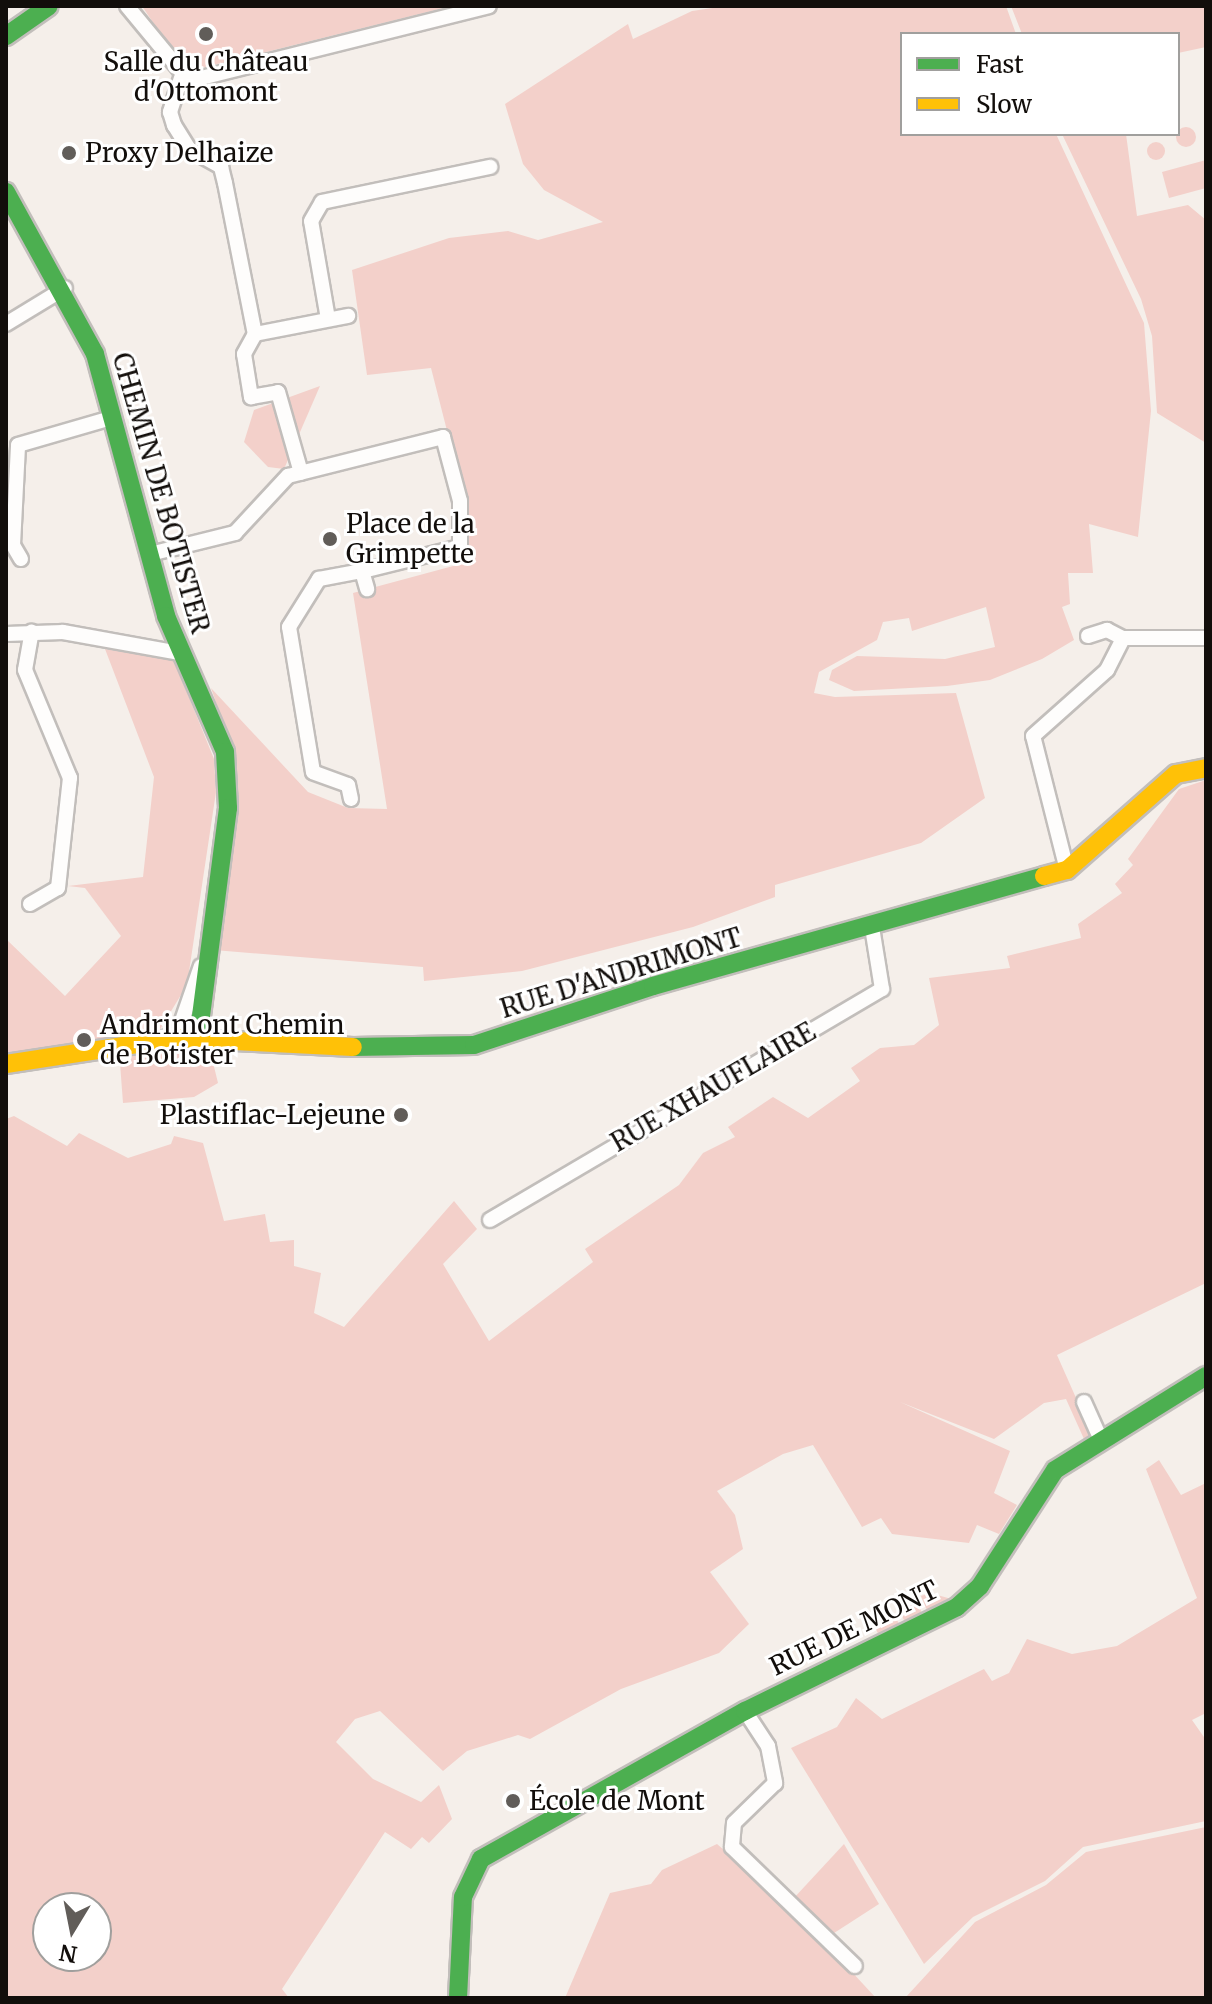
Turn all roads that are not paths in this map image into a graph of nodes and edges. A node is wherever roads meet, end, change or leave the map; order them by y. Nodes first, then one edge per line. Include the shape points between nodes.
1 (49, 6) edge
2 (127, 6) edge
3 (489, 6) edge
4 (6, 36) edge
5 (181, 78) junction
6 (490, 167) dead end
7 (6, 192) edge
8 (65, 288) junction
9 (348, 316) dead end
10 (328, 319) junction
11 (6, 324) edge
12 (255, 334) junction
13 (111, 418) junction
14 (301, 473) junction
15 (150, 554) junction
16 (21, 559) dead end
17 (362, 571) junction
18 (367, 589) dead end
19 (32, 632) junction
20 (6, 634) edge
21 (1088, 636) dead end
22 (1123, 638) junction
23 (1206, 638) edge
24 (180, 653) junction
25 (1206, 768) edge
26 (351, 799) dead end
27 (1067, 870) junction
28 (30, 904) dead end
29 (872, 927) junction
30 (203, 962) junction
31 (176, 1038) junction
32 (198, 1038) junction
33 (6, 1064) edge
34 (490, 1220) dead end
35 (1206, 1376) edge
36 (1084, 1402) dead end
37 (1101, 1440) junction
38 (745, 1711) junction
39 (855, 1966) dead end
40 (458, 1998) edge

1 - 4 street
2 - 5 street
3 - 5 street
5 - 12 street via 170,112 189,149 221,167
6 - 10 street via 322,202 311,221
7 - 8 street, CHEMIN DE BOTISTER
8 - 11 street
8 - 13 street, CHEMIN DE BOTISTER via 95,354
9 - 10 street
10 - 12 street
12 - 14 street via 244,354 251,397 278,392
13 - 15 street, CHEMIN DE BOTISTER
13 - 16 street via 18,445 13,545
14 - 15 street via 288,476 235,533
14 - 17 street via 443,437 460,547
15 - 24 street, CHEMIN DE BOTISTER
17 - 18 street
17 - 26 street via 319,579 289,627 313,772 348,785
19 - 20 street
19 - 24 street
19 - 28 street via 25,670 70,778 58,888
21 - 22 street via 1107,630
22 - 23 street
22 - 27 street via 1107,670 1033,736
24 - 30 street, CHEMIN DE BOTISTER via 229,769
25 - 27 street, RUE D'ANDRIMONT via 1176,774
27 - 29 street, RUE D'ANDRIMONT
29 - 32 street, RUE D'ANDRIMONT via 653,986 474,1045 408,1050
29 - 34 street, RUE XHAUFLAIRE via 882,989
30 - 31 street, CHEMIN DE BOTISTER
30 - 32 street, CHEMIN DE BOTISTER
31 - 32 street, RUE D'ANDRIMONT
31 - 33 street, RUE D'ANDRIMONT
35 - 37 street, RUE DE MONT
36 - 37 street
37 - 38 street, RUE DE MONT via 1055,1470 980,1586 957,1607
38 - 39 street via 768,1746 775,1783 734,1823 732,1847
38 - 40 street, RUE DE MONT via 481,1859 463,1897

